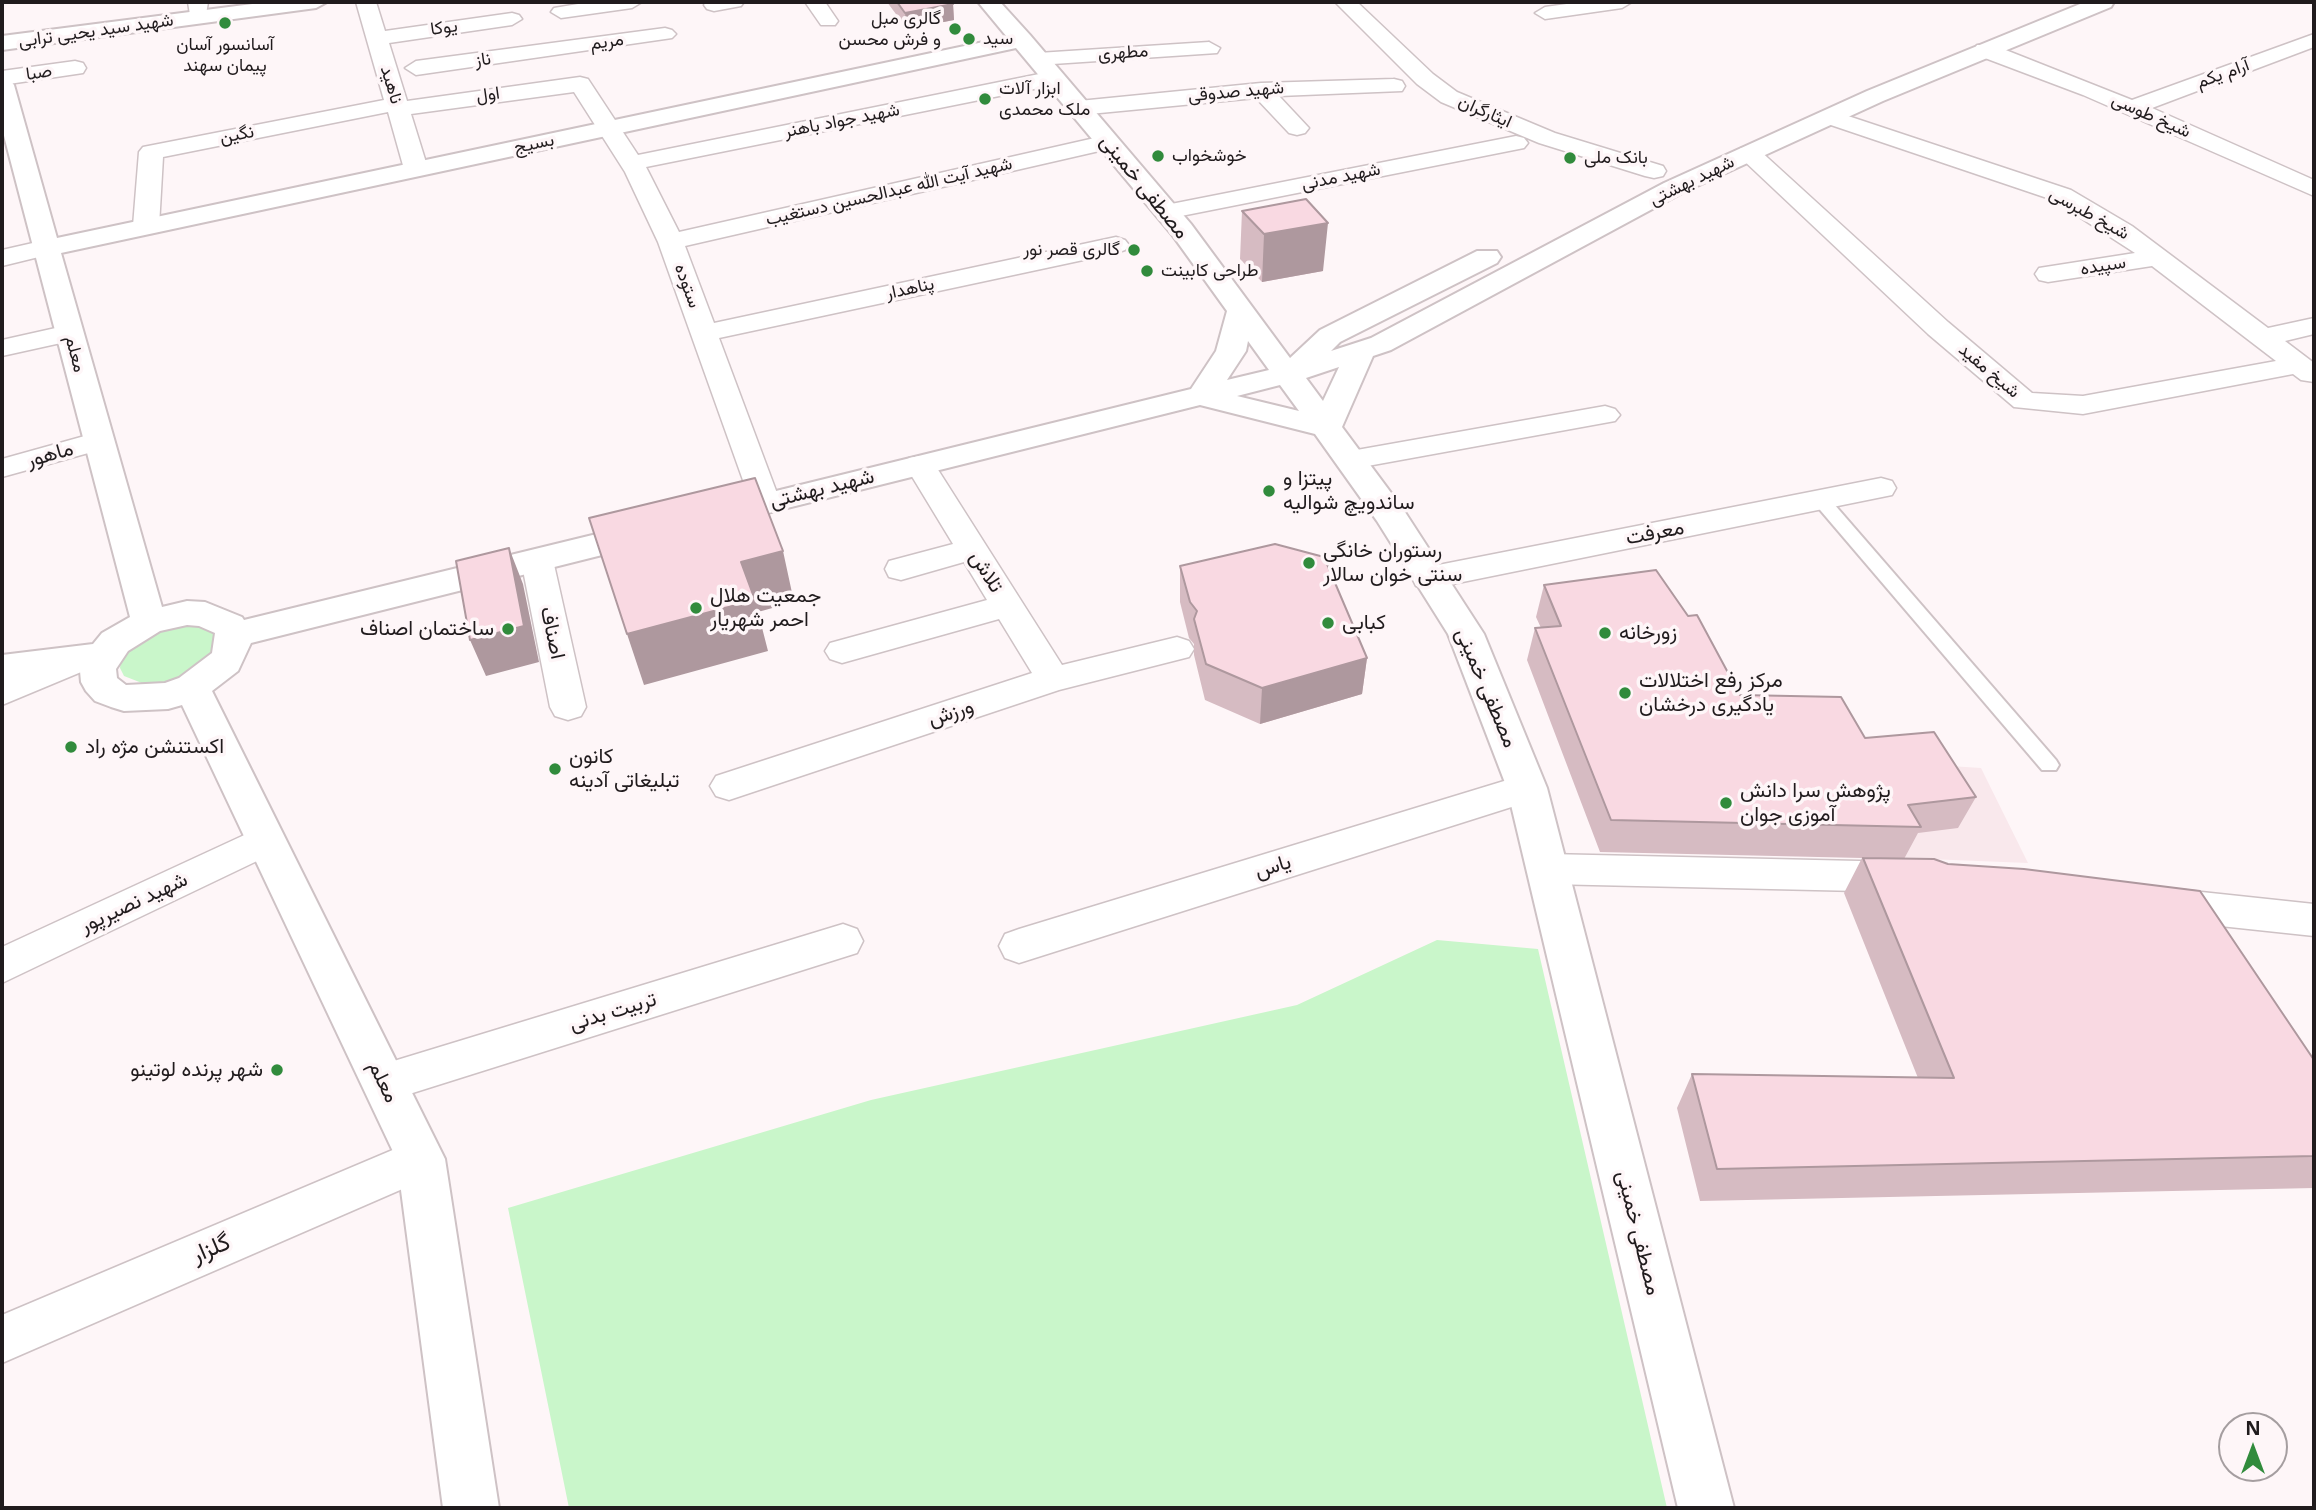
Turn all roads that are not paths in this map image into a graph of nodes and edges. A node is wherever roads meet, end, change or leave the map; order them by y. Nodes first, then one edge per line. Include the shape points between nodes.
1 (316, 2) edge
2 (366, 2) edge
3 (632, 2) edge
4 (815, 2) edge
5 (989, 2) edge
6 (1345, 2) edge
7 (2062, 2) edge
8 (2103, 2) edge
9 (1608, 3) edge
10 (560, 7) edge
11 (198, 9) edge
12 (510, 10) edge
13 (1545, 13) dead end
14 (828, 21) dead end
15 (665, 34) dead end
16 (377, 38) junction
17 (2314, 40) edge
18 (2, 43) edge
19 (573, 47) junction
20 (1209, 48) dead end
21 (1985, 50) junction
22 (550, 51) joint
23 (522, 54) junction
24 (1038, 59) junction
25 (75, 68) dead end
26 (416, 68) dead end
27 (2, 78) edge
28 (578, 83) joint
29 (2, 85) edge
30 (1394, 86) dead end
31 (1261, 90) junction
32 (397, 106) junction
33 (1079, 108) junction
34 (2132, 108) junction
35 (1830, 117) junction
36 (7, 124) edge
37 (608, 128) junction
38 (1297, 128) dead end
39 (1108, 142) junction
40 (1516, 143) dead end
41 (1749, 153) junction
42 (631, 163) junction
43 (416, 169) junction
44 (1654, 171) junction
45 (2314, 189) edge
46 (1594, 202) dead end
47 (1166, 212) junction
48 (146, 226) junction
49 (671, 242) junction
50 (1116, 245) dead end
51 (1511, 245) dead end
52 (46, 248) junction
53 (2158, 257) junction
54 (2, 258) edge
55 (2048, 274) dead end
56 (1240, 312) junction
57 (2314, 326) edge
58 (69, 333) junction
59 (705, 333) junction
60 (2265, 337) junction
61 (2, 348) edge
62 (1361, 351) junction
63 (2306, 371) edge
64 (1288, 374) junction
65 (1201, 396) junction
66 (1605, 415) dead end
67 (1326, 427) junction
68 (99, 441) junction
69 (1351, 460) junction
70 (920, 465) junction
71 (2, 468) edge
72 (1881, 488) dead end
73 (1821, 500) junction
74 (765, 503) junction
75 (972, 549) junction
76 (537, 560) junction
77 (901, 569) dead end
78 (1428, 578) junction
79 (1007, 606) junction
80 (149, 622) junction
81 (234, 635) junction
82 (1177, 649) dead end
83 (842, 651) dead end
84 (95, 656) junction
85 (2, 668) edge
86 (1053, 679) junction
87 (192, 687) junction
88 (2, 693) edge
89 (568, 707) dead end
90 (2049, 765) dead end
91 (729, 786) dead end
92 (1527, 788) junction
93 (266, 840) junction
94 (1548, 869) junction
95 (1942, 880) edge
96 (2135, 901) edge
97 (2314, 920) edge
98 (843, 941) dead end
99 (1018, 946) dead end
100 (2, 966) edge
101 (384, 1083) junction
102 (421, 1159) junction
103 (2, 1339) edge
104 (471, 1508) edge
105 (1706, 1508) edge

1 - 11 main road, شهید سید یحیی ترابی
2 - 16 street, ناهید
3 - 10 street
4 - 14 street
5 - 24 main road, مصطفی خمینی
6 - 44 street, ایثارگران via 1449,97 1547,138
7 - 44 main road, شهید بهشتی
8 - 21 main road, شهید بهشتی
9 - 13 street
10 - 19 street
11 - 18 main road, شهید سید یحیی ترابی
12 - 16 street, یوکا
12 - 23 street
15 - 19 street, مریم
16 - 32 street, ناهید
17 - 34 street, آرام یکم
19 - 22 street, مریم
20 - 24 street, مطهری
21 - 34 street, شیخ طوسی
21 - 35 main road, شهید بهشتی
22 - 23 street, ناز
23 - 26 street, ناز
24 - 33 main road, مصطفی خمینی
24 - 37 main road, بسیج
24 - 42 street, شهید جواد باهنر
25 - 27 street, صبا
28 - 32 street, اول
28 - 37 street, ستوده
29 - 36 main road, معلم
30 - 31 street, شهید صدوقی
31 - 33 street, شهید صدوقی
31 - 38 street
32 - 43 street, ناهید
32 - 48 street, نگین via 151,152
33 - 39 main road, مصطفی خمینی
34 - 45 street, شیخ طوسی
35 - 41 main road, شهید بهشتی
35 - 53 street, شیخ طبرسی via 2062,195
36 - 52 main road, معلم
37 - 42 street, ستوده
37 - 43 main road, بسیج
39 - 47 main road, مصطفی خمینی
39 - 49 street, شهید آیت الله عبدالحسین دستغیب
40 - 47 street, شهید مدنی
41 - 62 main road, شهید بهشتی
41 - 63 street, شیخ مفید via 2024,401 2083,405
42 - 49 street, ستوده
43 - 48 main road, بسیج
44 - 46 main road, شهید بهشتی
47 - 56 main road, مصطفی خمینی
48 - 52 main road, بسیج
49 - 59 street, ستوده
50 - 59 street, پناهدار
51 - 64 main road, شهید بهشتی via 1330,336
52 - 54 street
52 - 58 main road, معلم
53 - 55 street, سپیده
53 - 60 street, شیخ طبرسی
56 - 64 main road, مصطفی خمینی
56 - 65 main road via 1231,351
57 - 60 street
58 - 61 street
58 - 68 main road, معلم
59 - 74 street, ستوده
60 - 63 street, شیخ طبرسی
62 - 64 main road, شهید بهشتی
62 - 67 main road
64 - 65 main road, شهید بهشتی
64 - 67 main road, مصطفی خمینی
65 - 67 main road
65 - 70 main road, شهید بهشتی
66 - 69 street
67 - 69 main road, مصطفی خمینی
68 - 71 street, ماهور
68 - 80 main road, معلم
69 - 78 main road, مصطفی خمینی
70 - 74 main road, شهید بهشتی
70 - 75 street, تلاش
72 - 73 street, معرفت
73 - 78 street, معرفت
73 - 90 lane
74 - 76 main road, شهید بهشتی
75 - 77 street
75 - 79 street, تلاش
76 - 81 main road, شهید بهشتی
76 - 89 street, اصناف
78 - 92 main road, مصطفی خمینی via 1466,634
79 - 83 street
79 - 86 street, تلاش
80 - 81 main road via 205,614 229,625
80 - 84 main road
81 - 87 main road via 225,662
82 - 86 street, ورزش
84 - 85 main road
84 - 87 main road via 99,682 108,692 124,698 145,700
84 - 88 street
86 - 91 street, ورزش
87 - 93 main road, معلم
92 - 94 main road, مصطفی خمینی
92 - 99 street, یاس
93 - 100 street, شهید نصیرپور
93 - 101 main road, معلم
94 - 95 street
94 - 105 main road, مصطفی خمینی
96 - 97 street
98 - 101 street, تربیت بدنی
101 - 102 main road, معلم
102 - 103 street, گلزار
102 - 104 main road, معلم

